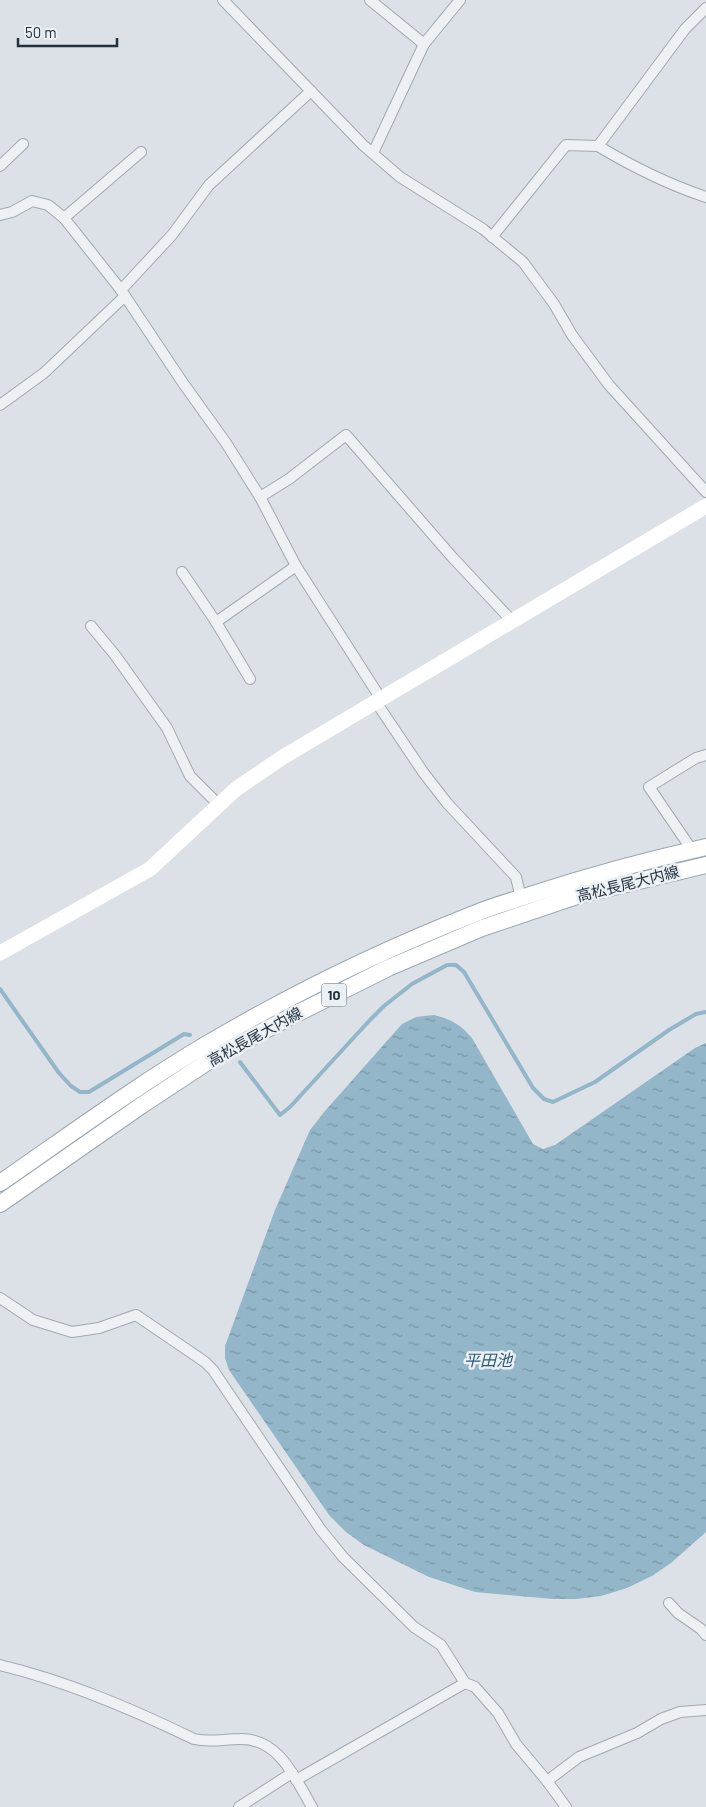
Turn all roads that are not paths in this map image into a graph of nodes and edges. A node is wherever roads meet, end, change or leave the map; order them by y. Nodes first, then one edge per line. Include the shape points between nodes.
1 (223, 0) edge
2 (370, 0) edge
3 (460, 0) edge
4 (706, 8) edge
5 (424, 44) junction
6 (311, 91) junction
7 (23, 144) dead end
8 (598, 146) junction
9 (140, 152) dead end
10 (373, 153) junction
11 (0, 166) edge
12 (706, 197) edge
13 (0, 215) edge
14 (64, 218) junction
15 (492, 237) junction
16 (123, 293) junction
17 (0, 405) edge
18 (706, 492) edge
19 (260, 496) junction
20 (706, 506) edge
21 (296, 566) junction
22 (182, 572) dead end
23 (216, 622) junction
24 (513, 622) junction
25 (91, 626) dead end
26 (250, 679) dead end
27 (379, 701) junction
28 (706, 755) edge
29 (219, 805) junction
30 (699, 849) edge
31 (706, 865) edge
32 (521, 898) junction
33 (0, 953) edge
34 (0, 1183) edge
35 (0, 1204) edge
36 (0, 1298) edge
37 (669, 1603) dead end
38 (706, 1635) edge
39 (0, 1665) edge
40 (465, 1683) junction
41 (706, 1710) edge
42 (294, 1777) junction
43 (547, 1781) junction
44 (239, 1807) edge
45 (312, 1807) edge
46 (566, 1807) edge

1 - 6 street
2 - 5 street
3 - 5 street
4 - 8 street via 685,29
5 - 10 street
6 - 10 street
6 - 16 street via 208,185 172,235
7 - 11 street
8 - 12 street via 674,187
8 - 15 street via 566,145
9 - 14 street
10 - 15 street via 400,177
13 - 14 street via 32,201 48,205
14 - 16 street
15 - 18 street via 523,262 609,385
16 - 17 street via 44,373
16 - 19 street
19 - 21 street
19 - 24 street via 289,480 346,434 452,558
20 - 24 street
21 - 23 street
21 - 27 street
22 - 23 street
23 - 26 street
24 - 27 street
25 - 29 street via 167,728 190,776
27 - 29 street via 283,757 236,789
27 - 32 street via 423,772 447,803 516,877
28 - 30 street via 649,787
29 - 33 street via 150,869
30 - 32 main road, 高松長尾大内線 / 10 via 576,880
31 - 35 main road, 高松長尾大内線 / 10 via 571,898 482,928 388,968 215,1057
32 - 34 main road, 高松長尾大内線 / 10 via 475,913 389,950 280,1003 206,1044
36 - 40 street via 33,1320 72,1332 136,1316 205,1362 321,1530 343,1557 414,1627 441,1645
37 - 38 street
39 - 42 street via 27,1671 114,1703 194,1738 261,1742 271,1748
40 - 42 street
40 - 43 street via 475,1687 498,1713 516,1744
41 - 43 street via 680,1712 661,1719 638,1733 579,1758
42 - 44 street
42 - 45 street
43 - 46 street

